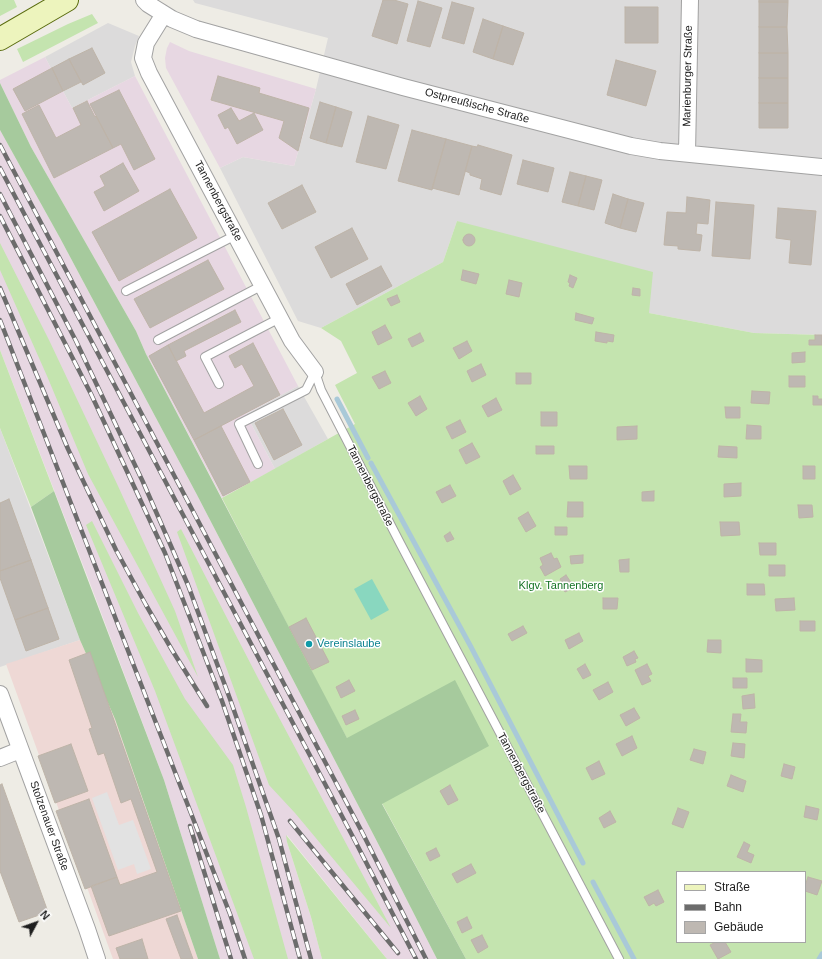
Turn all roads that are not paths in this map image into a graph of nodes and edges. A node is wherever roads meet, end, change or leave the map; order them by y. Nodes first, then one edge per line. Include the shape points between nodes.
1 (68, 0) edge
2 (144, 0) edge
3 (690, 0) edge
4 (164, 14) junction
5 (0, 38) edge
6 (687, 153) junction
7 (822, 166) edge
8 (236, 235) junction
9 (263, 285) junction
10 (126, 291) dead end
11 (280, 318) junction
12 (158, 340) dead end
13 (315, 372) junction
14 (219, 384) dead end
15 (258, 464) dead end
16 (0, 694) edge
17 (20, 750) junction
18 (0, 758) edge
19 (96, 959) edge
20 (619, 959) edge

1 - 5 main road
2 - 4 street, Ostpreußische Straße
3 - 6 street, Marienburger Straße
4 - 6 street, Ostpreußische Straße via 196,29 403,87 631,146
4 - 8 street, Tannenbergstraße via 146,43 143,58
6 - 7 street, Ostpreußische Straße
8 - 9 street, Tannenbergstraße
8 - 10 lane
9 - 11 street, Tannenbergstraße
9 - 12 lane
11 - 13 street, Tannenbergstraße via 292,341
11 - 14 lane via 205,357
13 - 15 lane via 306,390 239,424
13 - 20 lane, Tannenbergstraße via 321,390 400,544
16 - 17 street, Stolzenauer Straße
17 - 18 street
17 - 19 street, Stolzenauer Straße

